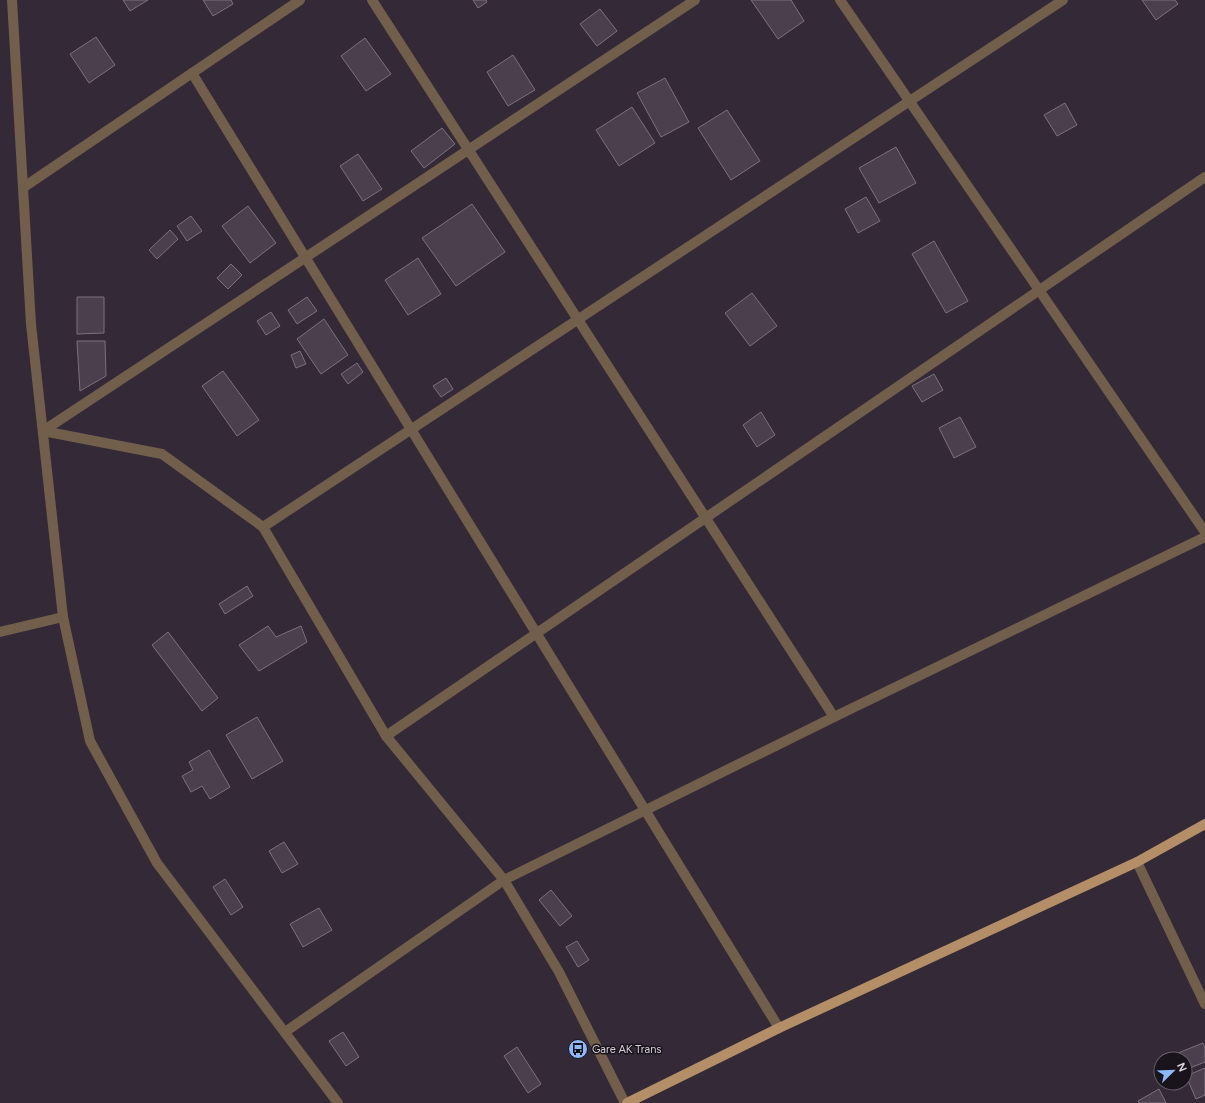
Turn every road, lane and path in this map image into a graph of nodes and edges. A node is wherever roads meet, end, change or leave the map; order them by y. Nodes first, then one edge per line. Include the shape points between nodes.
1 (12, 0) edge
2 (300, 0) edge
3 (372, 0) edge
4 (695, 0) edge
5 (840, 0) edge
6 (1062, 0) edge
7 (192, 73) junction
8 (909, 101) junction
9 (468, 150) junction
10 (1205, 178) edge
11 (24, 187) junction
12 (305, 258) junction
13 (1039, 290) junction
14 (578, 319) junction
15 (411, 430) junction
16 (43, 431) junction
17 (706, 518) junction
18 (263, 527) junction
19 (1205, 532) edge
20 (1205, 537) edge
21 (63, 617) junction
22 (0, 632) edge
23 (536, 634) junction
24 (834, 717) junction
25 (386, 736) junction
26 (645, 810) junction
27 (1205, 824) edge
28 (1137, 862) junction
29 (504, 880) junction
30 (1205, 1004) edge
31 (779, 1028) junction
32 (285, 1032) junction
33 (338, 1103) edge
34 (626, 1103) edge

1 - 11 street
2 - 7 street
3 - 9 street
4 - 9 street
5 - 8 street
6 - 8 street
7 - 11 street
7 - 12 street
8 - 13 street
8 - 14 street
9 - 12 street
9 - 14 street
10 - 13 street
11 - 16 street via 32,324
12 - 15 street
12 - 16 street
13 - 17 street
13 - 19 street
14 - 15 street
14 - 17 street
15 - 18 street
15 - 23 street
16 - 18 street via 162,454
16 - 21 street
17 - 23 street
17 - 24 street
18 - 25 street
20 - 24 street
21 - 22 street
21 - 32 street via 90,742 157,863
23 - 25 street
23 - 26 street
24 - 26 street
25 - 29 street
26 - 29 street
26 - 31 street
27 - 28 main road
28 - 30 street
28 - 31 main road
29 - 32 street
29 - 34 street via 560,972
31 - 34 main road
32 - 33 street

